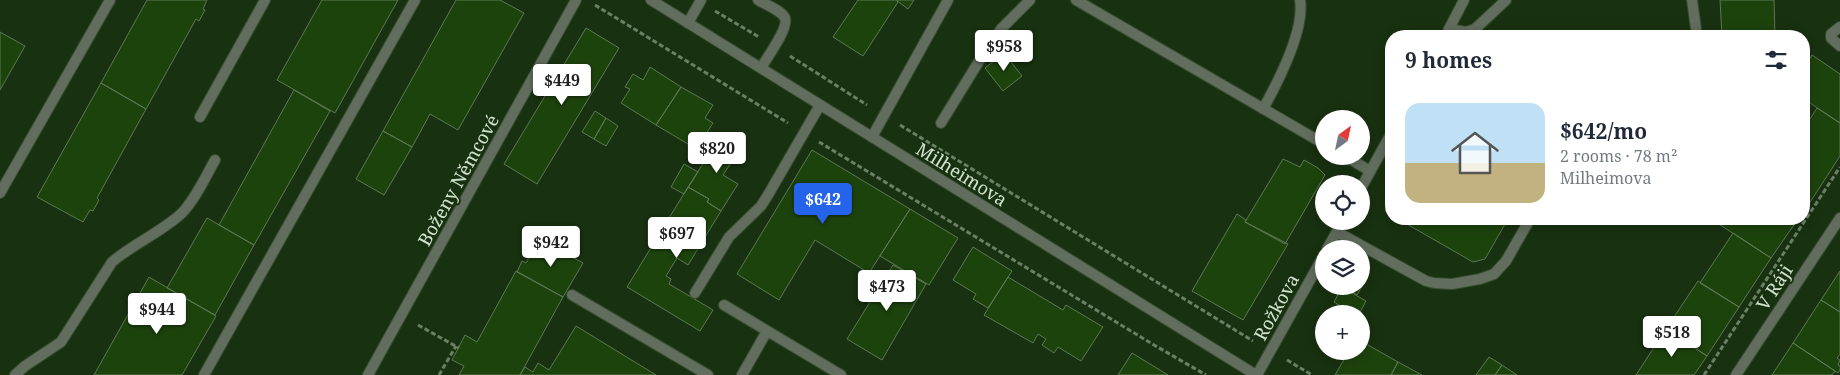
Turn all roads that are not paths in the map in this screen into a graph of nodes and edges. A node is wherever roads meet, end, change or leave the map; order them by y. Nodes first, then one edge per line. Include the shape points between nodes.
1 (110, 0) edge
2 (265, 0) edge
3 (415, 0) edge
4 (576, 0) edge
5 (651, 0) edge
6 (758, 0) edge
7 (948, 0) edge
8 (1030, 0) edge
9 (1076, 0) edge
10 (1300, 0) edge
11 (1464, 0) edge
12 (1506, 0) edge
13 (1692, 0) edge
14 (701, 1) edge
15 (688, 23) junction
16 (1840, 27) edge
17 (1449, 30) edge
18 (1472, 30) edge
19 (1697, 30) edge
20 (1840, 46) edge
21 (760, 68) junction
22 (820, 105) junction
23 (1263, 109) junction
24 (200, 117) dead end
25 (941, 123) dead end
26 (872, 137) junction
27 (1315, 139) edge
28 (1385, 145) edge
29 (214, 160) dead end
30 (1360, 165) edge
31 (1370, 171) junction
32 (1368, 175) edge
33 (0, 193) edge
34 (1840, 218) edge
35 (1526, 225) edge
36 (1337, 232) joint
37 (1332, 240) edge
38 (1315, 271) edge
39 (695, 293) dead end
40 (572, 295) dead end
41 (724, 305) dead end
42 (768, 331) junction
43 (15, 375) edge
44 (204, 375) edge
45 (368, 375) edge
46 (708, 375) edge
47 (742, 375) edge
48 (841, 375) edge
49 (1256, 375) edge
50 (1736, 375) edge

1 - 33 street
2 - 24 street
3 - 44 street
4 - 45 street, Boženy Němcové
5 - 15 street, Milheimova
6 - 21 street via 784,17 784,27
7 - 26 street
8 - 25 street via 989,45
9 - 23 street
10 - 23 street via 1300,20 1288,59
11 - 17 street
12 - 18 street
13 - 19 street
14 - 15 street
15 - 21 street, Milheimova
16 - 20 street via 1831,34
21 - 22 street, Milheimova
22 - 26 street, Milheimova
22 - 39 street via 764,201 729,237
23 - 27 street
26 - 49 street, Milheimova
28 - 31 street
29 - 43 street via 180,214 112,262 60,342
30 - 31 street
31 - 32 street
34 - 50 street, V Ráji
35 - 36 street via 1499,271 1480,279 1452,284 1426,281
36 - 37 street
38 - 49 street, Rožkova
40 - 46 street
41 - 42 street
42 - 47 street
42 - 48 street

